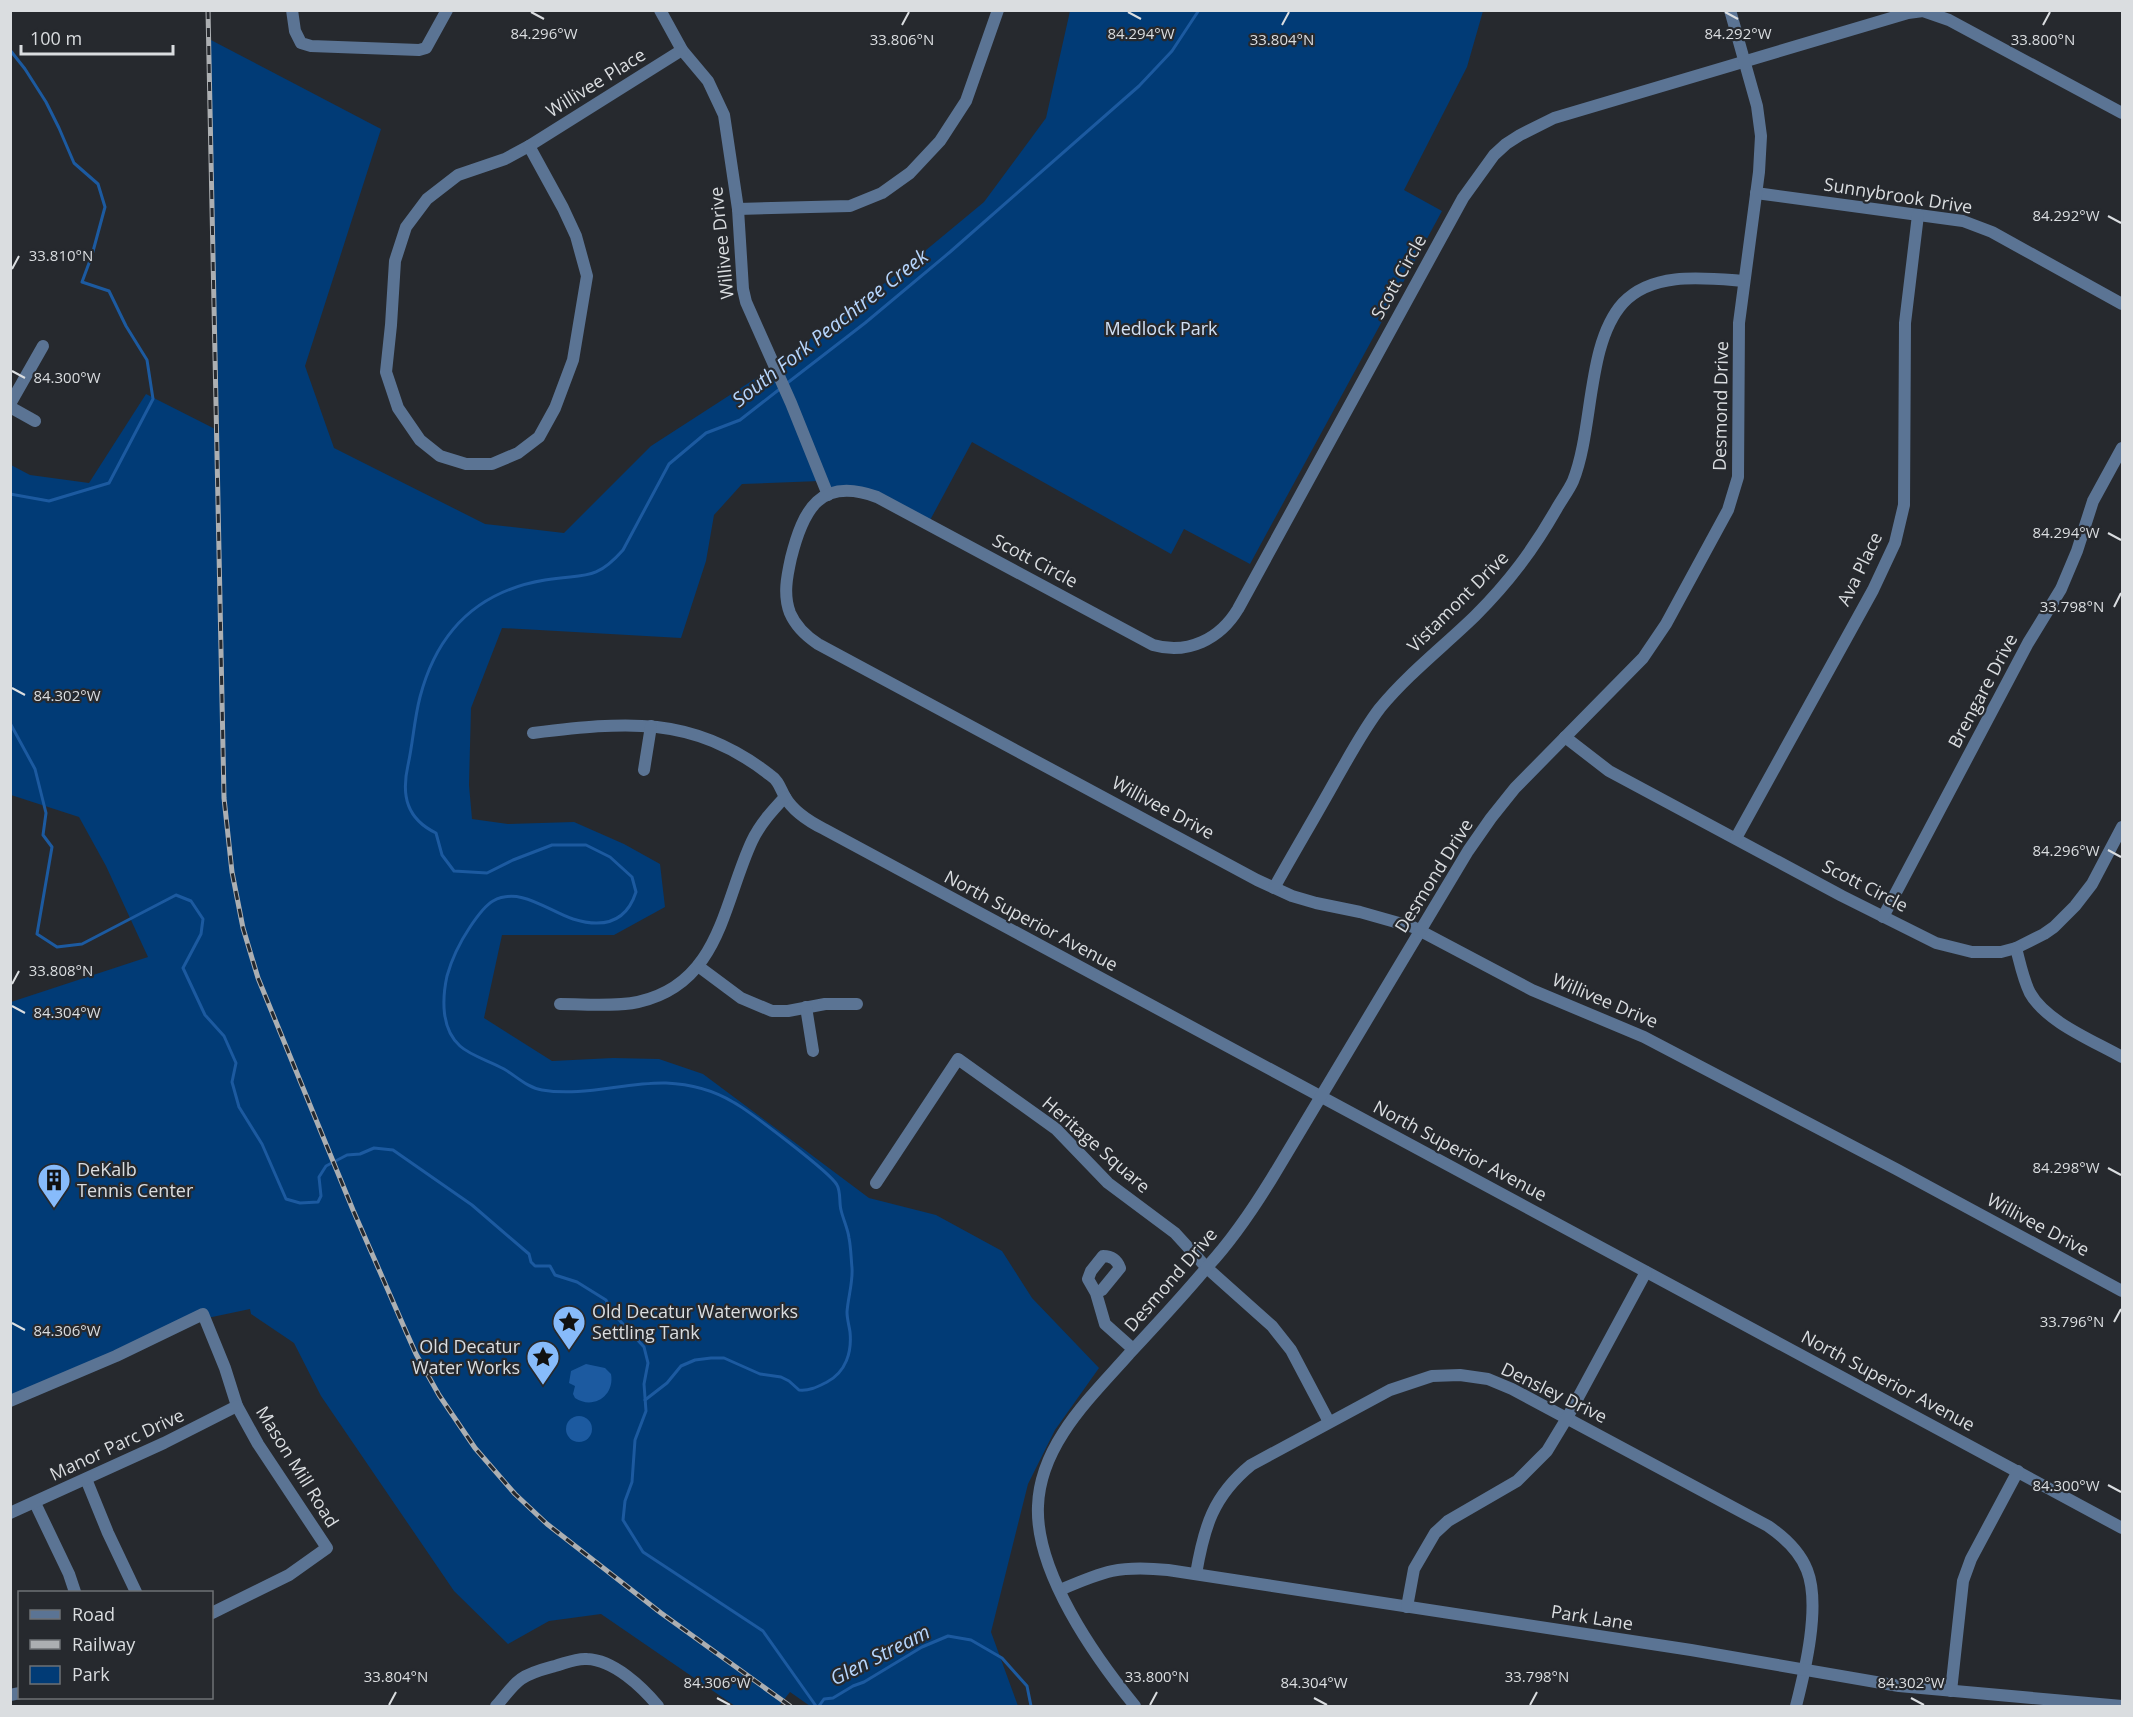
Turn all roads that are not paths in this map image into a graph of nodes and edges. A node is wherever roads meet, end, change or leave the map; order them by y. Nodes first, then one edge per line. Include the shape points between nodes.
1 (292, 10) edge
2 (447, 10) edge
3 (660, 10) edge
4 (998, 10) edge
5 (1730, 10) edge
6 (1923, 11) edge
7 (682, 50) junction
8 (1745, 61) junction
9 (2122, 113) edge
10 (529, 146) junction
11 (1756, 193) junction
12 (738, 209) junction
13 (1918, 216) junction
14 (1744, 281) junction
15 (2122, 304) edge
16 (44, 346) dead end
17 (10, 406) edge
18 (35, 421) dead end
19 (2122, 447) edge
20 (828, 495) junction
21 (651, 726) junction
22 (533, 733) dead end
23 (1565, 737) junction
24 (644, 770) dead end
25 (785, 797) junction
26 (2122, 827) edge
27 (1736, 838) junction
28 (1274, 888) junction
29 (1883, 917) junction
30 (1421, 931) junction
31 (2016, 948) junction
32 (698, 966) junction
33 (560, 1004) dead end
34 (857, 1004) dead end
35 (807, 1007) junction
36 (813, 1052) dead end
37 (2122, 1057) edge
38 (1322, 1097) junction
39 (876, 1183) dead end
40 (1207, 1268) junction
41 (1646, 1272) junction
42 (2122, 1291) edge
43 (1096, 1293) dead end
44 (1133, 1349) junction
45 (10, 1401) edge
46 (237, 1406) junction
47 (1567, 1418) junction
48 (1329, 1422) junction
49 (2018, 1471) junction
50 (86, 1479) junction
51 (35, 1503) junction
52 (10, 1513) edge
53 (2122, 1528) edge
54 (1196, 1574) junction
55 (1060, 1590) junction
56 (74, 1591) edge
57 (135, 1591) edge
58 (1407, 1607) junction
59 (213, 1613) edge
60 (1804, 1668) junction
61 (1951, 1691) junction
62 (2122, 1706) edge
63 (496, 1707) edge
64 (658, 1707) edge
65 (1135, 1707) edge
66 (1796, 1707) edge

1 - 2 street via 295,31 302,43 311,46 419,50 426,48
3 - 7 street, Willivee Drive
4 - 12 street via 966,101 940,141 910,173 882,193 850,206
5 - 8 street, Desmond Drive
6 - 8 street, Scott Circle
6 - 9 street, Scott Circle via 1949,20
7 - 10 street, Willivee Place
7 - 12 street, Willivee Drive via 708,81 724,115
8 - 11 street, Desmond Drive via 1760,120
8 - 20 street, Scott Circle via 1554,118 1520,135 1494,155 1463,198 1238,609 1227,626 1206,641 1180,648 1153,645 877,497 855,491
10 - 10 street, Willivee Place via 576,236 587,276 573,360 539,437 518,453 492,464 466,464 440,456 420,440 398,408 386,372 395,261 406,227 427,199 458,175
11 - 13 street, Sunnybrook Drive
11 - 14 street, Desmond Drive
12 - 20 street, Willivee Drive via 746,302
13 - 15 street, Sunnybrook Drive via 1978,226
13 - 27 street, Ava Place via 1905,323 1904,505 1895,543
14 - 23 street, Desmond Drive via 1739,322 1738,477 1728,510 1653,645
14 - 28 street, Vistamont Drive via 1687,277 1646,287 1625,301 1614,315 1599,354 1573,481 1542,535 1515,574 1380,709
16 - 17 street
17 - 18 street
19 - 29 street, Brengare Drive via 2093,501 2061,589 2028,643
20 - 28 street, Willivee Drive via 804,517 788,572 789,612 802,632
21 - 22 street, North Superior Avenue via 603,724
21 - 24 street
21 - 25 street, North Superior Avenue via 691,733 735,752 773,777
23 - 27 street, Scott Circle via 1609,771
23 - 30 street, Desmond Drive via 1491,818
25 - 32 street via 752,842 719,931
25 - 38 street, North Superior Avenue via 824,829
26 - 31 street, Scott Circle via 2092,884 2075,906 2043,934
27 - 29 street, Scott Circle
28 - 30 street, Willivee Drive
29 - 31 street, Scott Circle via 1954,948 1988,953
30 - 38 street, Desmond Drive
30 - 42 street, Willivee Drive via 1517,983 1679,1054
31 - 37 street via 2024,980 2040,1007
32 - 33 street via 674,987 640,1001 616,1005
32 - 35 street via 762,1009 780,1012
34 - 35 street
35 - 36 street
38 - 40 street, Desmond Drive via 1245,1221
38 - 41 street, North Superior Avenue
39 - 40 street, Heritage Square via 958,1059 1056,1129 1108,1182 1175,1233
40 - 44 street, Desmond Drive
40 - 48 street via 1282,1338
41 - 47 street
41 - 49 street, North Superior Avenue
43 - 44 street via 1106,1324
44 - 55 street, Desmond Drive via 1074,1418 1042,1475 1037,1508 1040,1538
45 - 46 street, Mason Mill Road via 203,1314
46 - 50 street, Manor Parc Drive
46 - 59 street, Mason Mill Road via 327,1548 289,1575
47 - 48 street, Densley Drive via 1499,1383 1446,1374 1397,1387
47 - 58 street via 1547,1451 1527,1472 1435,1533 1414,1569
47 - 60 street, Densley Drive via 1768,1526 1786,1540 1807,1569 1811,1587 1812,1619
48 - 54 street, Densley Drive via 1261,1458 1233,1480 1208,1521
49 - 53 street, North Superior Avenue
49 - 61 street via 1966,1570
50 - 51 street, Manor Parc Drive
50 - 57 street
51 - 52 street, Manor Parc Drive
51 - 56 street
54 - 55 street, Park Lane via 1117,1569
54 - 58 street, Park Lane
55 - 65 street, Desmond Drive via 1096,1654
58 - 60 street, Park Lane
60 - 61 street, Park Lane via 1899,1686
60 - 66 street, Densley Drive
61 - 62 street, Park Lane
63 - 64 street via 517,1683 532,1673 588,1659 617,1670 647,1693

